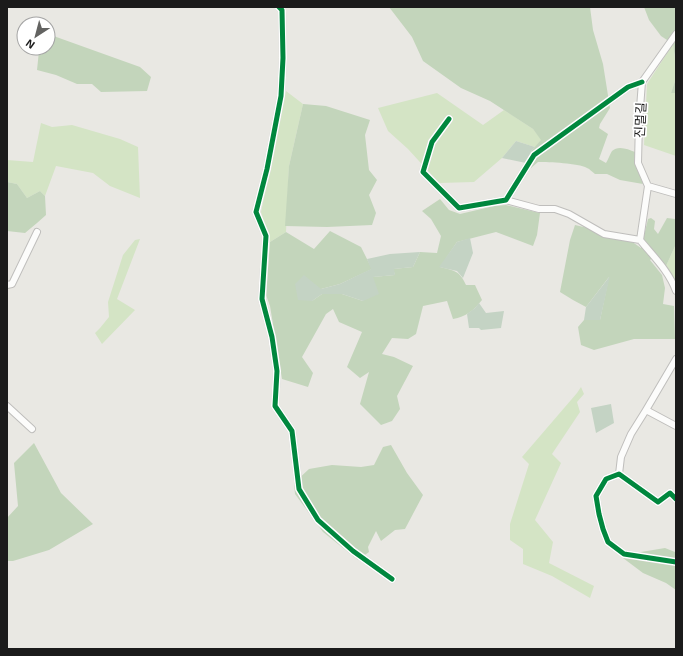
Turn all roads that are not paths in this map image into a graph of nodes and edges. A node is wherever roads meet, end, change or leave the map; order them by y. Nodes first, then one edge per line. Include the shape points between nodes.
1 (279, 7) edge
2 (676, 34) edge
3 (642, 82) junction
4 (449, 119) dead end
5 (648, 186) junction
6 (676, 194) edge
7 (506, 200) junction
8 (37, 232) dead end
9 (640, 240) junction
10 (7, 285) edge
11 (676, 291) edge
12 (676, 359) edge
13 (7, 406) edge
14 (646, 410) junction
15 (676, 426) edge
16 (32, 429) dead end
17 (619, 474) junction
18 (676, 499) edge
19 (676, 562) edge
20 (392, 579) dead end

1 - 20 street via 282,10 281,96 256,212 266,236 262,299 272,337 277,371 275,406 292,431 299,488 318,520 353,551
2 - 3 street
3 - 5 street, 진멀길 via 638,163
3 - 7 street via 628,87 534,156
4 - 7 street via 432,142 423,172 458,208
5 - 6 street
5 - 9 street
7 - 9 street via 539,209 555,209 604,234
8 - 10 street via 12,284
9 - 11 street via 661,264
12 - 14 street
13 - 16 street
14 - 15 street
14 - 17 street via 621,456
17 - 18 street via 658,502 670,493
17 - 19 street via 606,479 596,496 608,542 624,554

